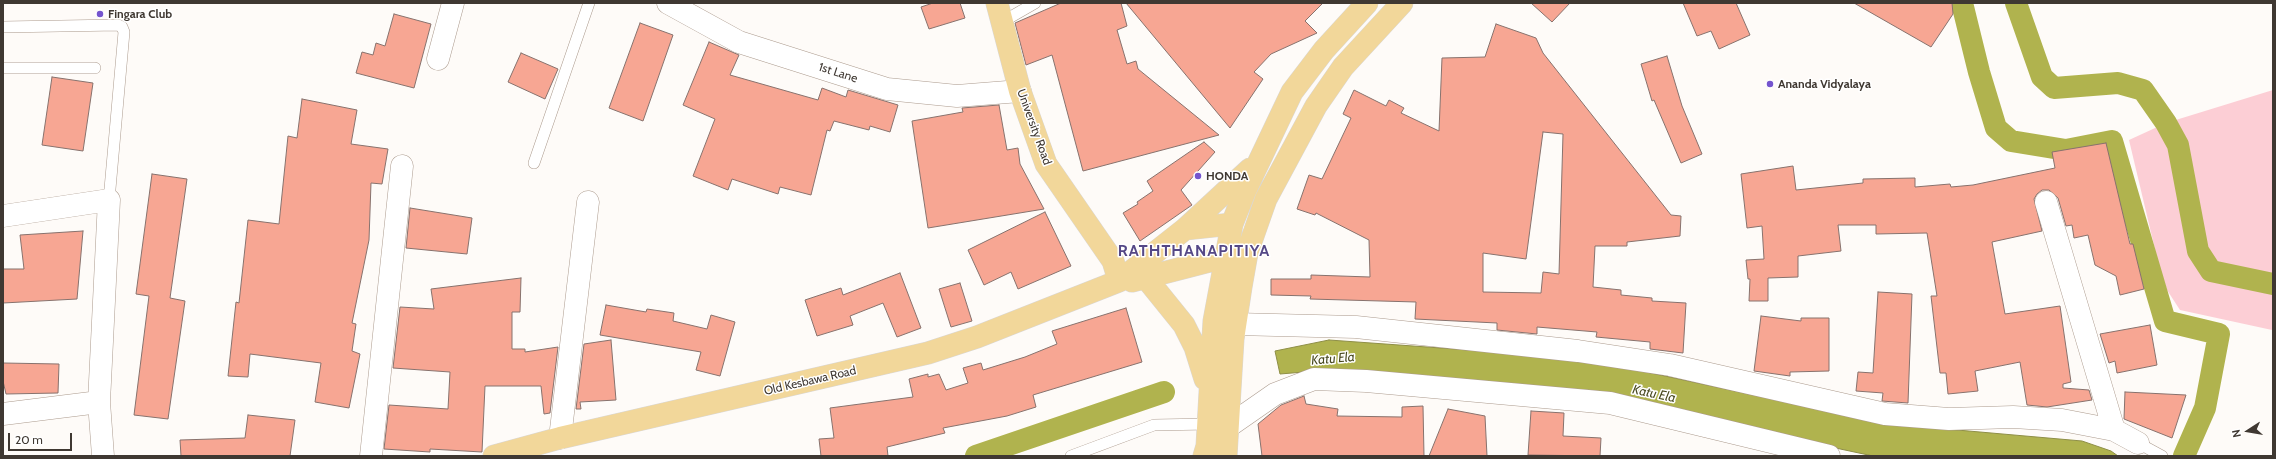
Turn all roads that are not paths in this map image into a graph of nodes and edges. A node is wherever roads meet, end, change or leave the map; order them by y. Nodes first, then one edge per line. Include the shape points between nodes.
1 (453, 3) edge
2 (589, 3) edge
3 (668, 3) edge
4 (1035, 3) edge
5 (1367, 3) edge
6 (1402, 3) edge
7 (1000, 13) edge
8 (3, 26) edge
9 (438, 59) dead end
10 (3, 68) edge
11 (95, 68) dead end
12 (1020, 91) junction
13 (1259, 160) junction
14 (534, 163) dead end
15 (402, 166) dead end
16 (109, 200) junction
17 (588, 202) dead end
18 (2046, 202) dead end
19 (3, 216) edge
20 (1232, 224) junction
21 (1185, 229) junction
22 (1225, 256) junction
23 (1146, 278) junction
24 (1119, 281) junction
25 (1235, 324) junction
26 (1210, 394) junction
27 (99, 402) junction
28 (3, 414) edge
29 (1219, 425) junction
30 (2114, 430) junction
31 (560, 438) junction
32 (2138, 443) joint
33 (103, 456) edge
34 (372, 456) edge
35 (494, 456) edge
36 (1072, 456) edge
37 (1204, 456) edge
38 (1226, 456) edge
39 (1829, 456) edge
40 (2162, 456) edge

1 - 9 street
2 - 14 lane
3 - 12 street, 1st Lane via 739,42 887,89 956,96
4 - 7 lane
5 - 13 main road via 1324,50 1292,92
6 - 25 main road via 1343,67 1316,106 1266,199 1246,253
7 - 12 main road, University Road
8 - 16 lane via 122,27 124,32
10 - 11 lane
12 - 24 main road, University Road via 1046,164 1114,261
13 - 20 main road
13 - 21 main road, Old Kesbawa Road
15 - 34 street
16 - 19 street
16 - 27 street
17 - 31 street
18 - 30 street
20 - 21 main road
20 - 22 main road
21 - 24 main road, Old Kesbawa Road
22 - 23 main road, Old Kesbawa Road
22 - 26 main road via 1212,336
23 - 24 main road, Old Kesbawa Road
23 - 26 main road via 1184,326 1195,347
24 - 31 main road, Old Kesbawa Road via 977,337 928,353
25 - 29 main road
25 - 30 street via 1356,327 1578,351 1670,365 1885,414 1949,419 2013,417 2062,420
26 - 29 main road
27 - 28 street
27 - 33 street
29 - 36 lane via 1154,425
29 - 37 main road
29 - 38 main road
29 - 39 street via 1275,394 1314,379 1366,381 1610,403
30 - 32 street
31 - 35 main road, Old Kesbawa Road
32 - 40 lane

